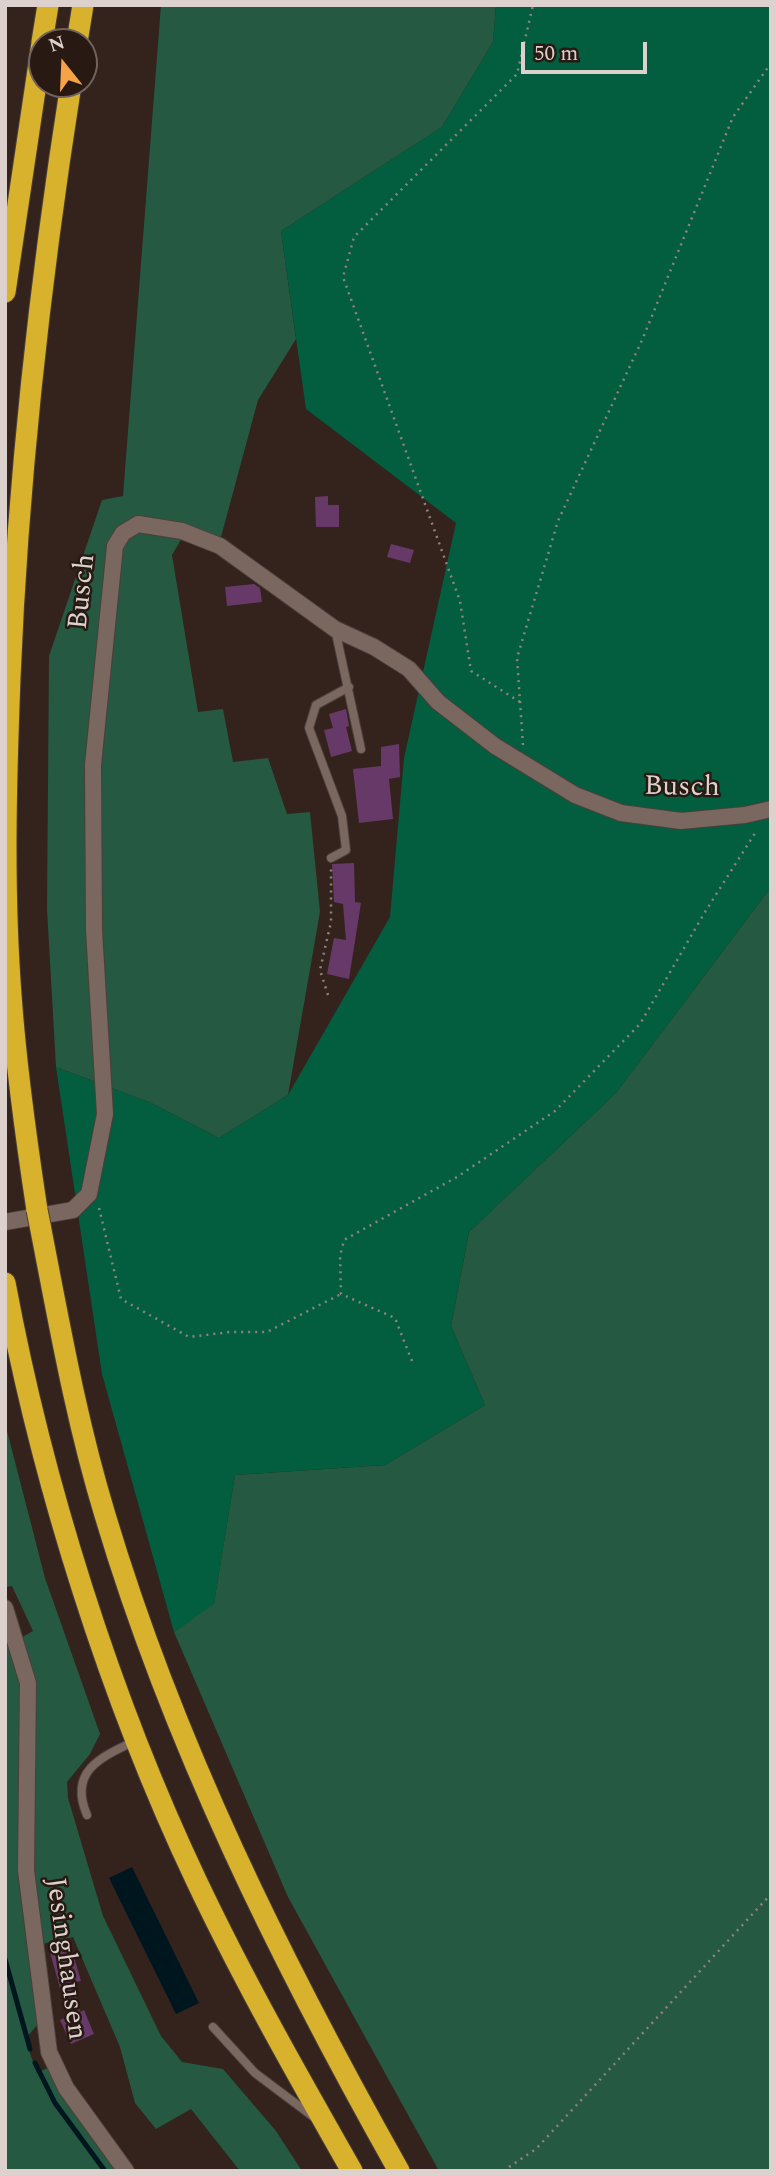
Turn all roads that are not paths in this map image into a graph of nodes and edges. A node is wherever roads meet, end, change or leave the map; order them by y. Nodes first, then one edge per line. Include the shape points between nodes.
1 (48, 5) edge
2 (83, 5) edge
3 (44, 28) edge
4 (79, 28) edge
5 (34, 98) edge
6 (69, 98) edge
7 (5, 292) edge
8 (335, 629) junction
9 (349, 687) junction
10 (361, 749) dead end
11 (771, 809) edge
12 (331, 858) road end
13 (5, 1222) edge
14 (5, 1283) edge
15 (5, 1608) edge
16 (138, 1740) junction
17 (87, 1815) dead end
18 (214, 2027) dead end
19 (327, 2127) junction
20 (127, 2171) edge
21 (352, 2171) edge
22 (399, 2171) edge

1 - 3 highway
2 - 4 highway
5 - 7 highway
6 - 22 highway via 28,406 14,575 5,777 10,993 38,1217 69,1377 104,1514 188,1752 280,1950
8 - 9 lane
8 - 11 street, Busch via 409,669 438,702 575,795 621,813 681,821 745,816
8 - 13 street, Busch via 220,546 183,531 138,524 123,533 115,546 93,765 94,930 105,1114 89,1194 73,1210
9 - 10 lane
9 - 12 lane via 316,705 309,728 342,816 346,850
14 - 16 highway via 30,1403 67,1535
15 - 20 street, Jesinghausen via 28,1683 26,1870 49,2052 66,2088
16 - 17 lane via 91,1767 80,1793
16 - 19 highway via 196,1881
18 - 19 lane via 264,2081
19 - 21 highway

